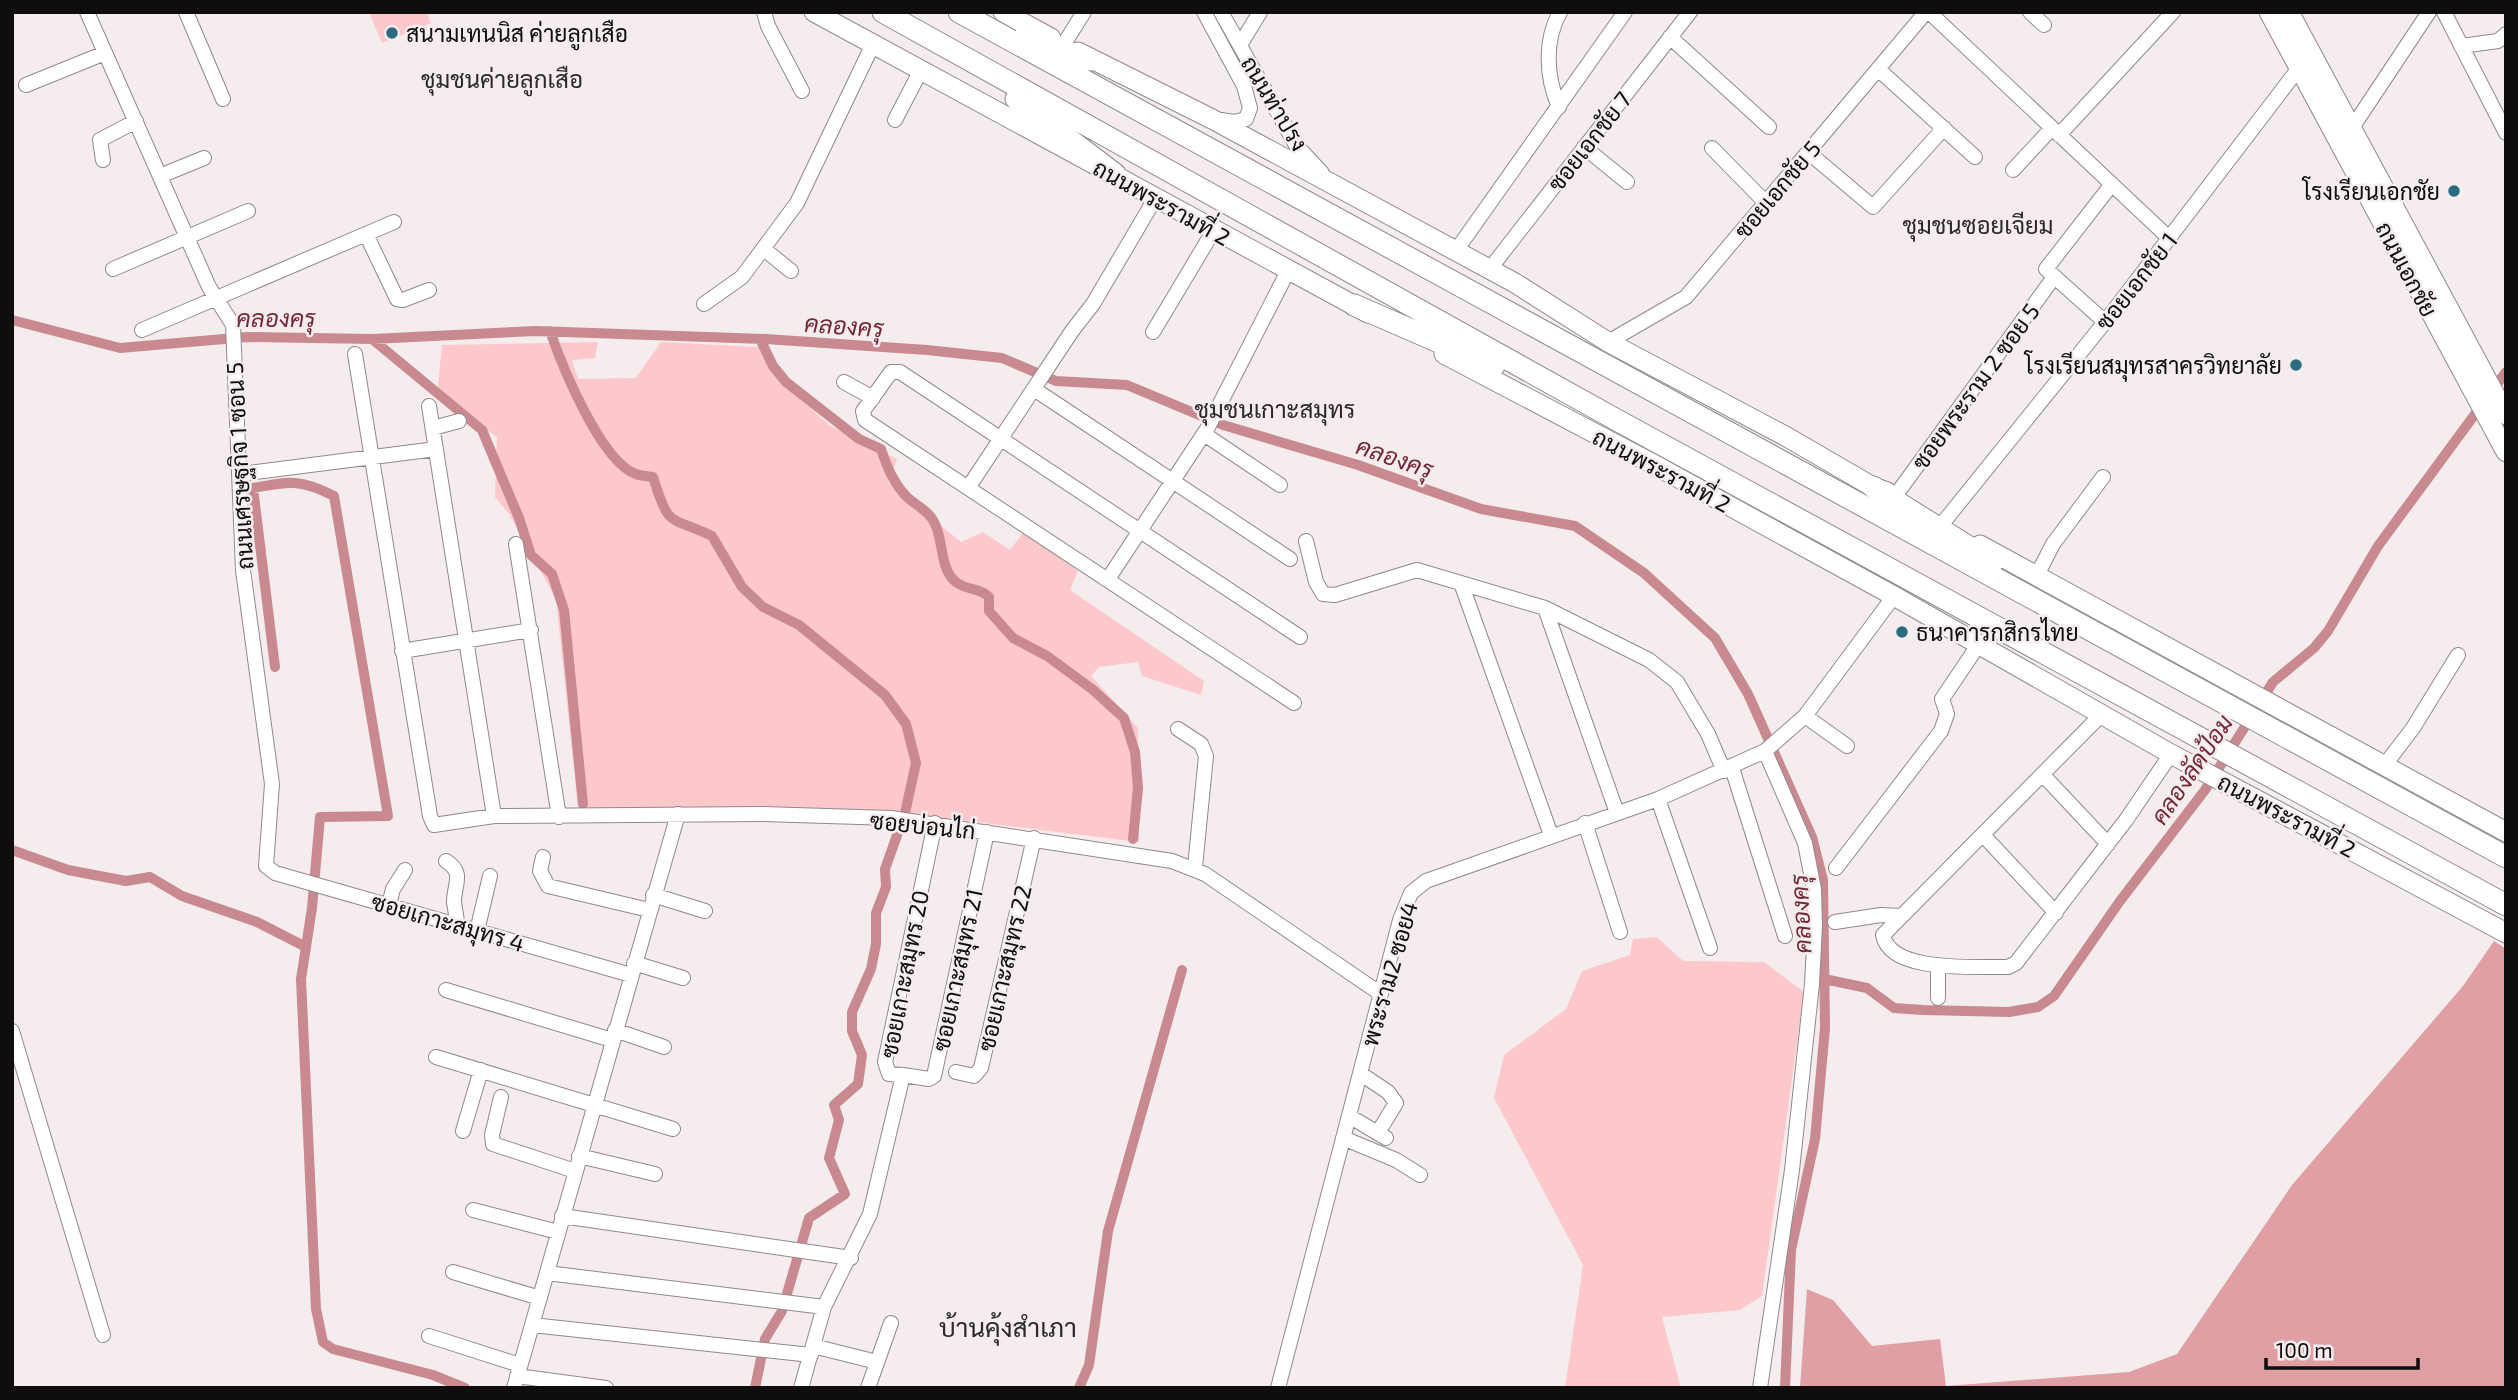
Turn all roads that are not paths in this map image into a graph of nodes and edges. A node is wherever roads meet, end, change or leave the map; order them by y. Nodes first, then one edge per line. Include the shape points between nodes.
1 (87, 12) edge
2 (186, 12) edge
3 (764, 12) edge
4 (814, 12) edge
5 (883, 12) edge
6 (1003, 12) edge
7 (1204, 12) edge
8 (1221, 12) edge
9 (1261, 12) edge
10 (1560, 12) edge
11 (1625, 12) edge
12 (1690, 12) edge
13 (1927, 12) edge
14 (2030, 12) edge
15 (2173, 12) edge
16 (2269, 12) edge
17 (2289, 12) edge
18 (2429, 12) edge
19 (2444, 12) edge
20 (959, 13) edge
21 (1081, 14) edge
22 (2044, 25) dead end
23 (924, 34) junction
24 (2506, 34) edge
25 (1670, 37) junction
26 (873, 44) junction
27 (1064, 44) junction
28 (1240, 45) junction
29 (2461, 46) junction
30 (105, 53) junction
31 (1090, 60) junction
32 (2300, 68) junction
33 (1878, 69) junction
34 (920, 70) junction
35 (26, 85) dead end
36 (802, 92) dead end
37 (223, 99) dead end
38 (1559, 107) junction
39 (895, 120) dead end
40 (1212, 120) junction
41 (136, 121) junction
42 (1769, 127) dead end
43 (1944, 128) junction
44 (2352, 128) junction
45 (2056, 131) junction
46 (2506, 133) edge
47 (1584, 146) junction
48 (1712, 148) dead end
49 (1808, 152) junction
50 (1975, 157) dead end
51 (204, 158) dead end
52 (103, 160) dead end
53 (2013, 170) dead end
54 (1115, 174) junction
55 (160, 176) junction
56 (1627, 182) dead end
57 (2112, 184) junction
58 (1337, 187) junction
59 (1156, 197) junction
60 (1766, 203) junction
61 (248, 211) dead end
62 (394, 222) dead end
63 (1214, 230) junction
64 (366, 234) junction
65 (186, 237) junction
66 (2169, 238) junction
67 (764, 249) junction
68 (1455, 253) junction
69 (113, 270) dead end
70 (1489, 270) junction
71 (791, 271) dead end
72 (1288, 271) junction
73 (2054, 277) junction
74 (429, 290) dead end
75 (216, 298) junction
76 (704, 304) dead end
77 (1354, 305) junction
78 (2105, 322) junction
79 (142, 330) dead end
80 (1153, 331) dead end
81 (1608, 342) junction
82 (355, 354) dead end
83 (844, 382) dead end
84 (1040, 382) junction
85 (2479, 385) junction
86 (873, 398) junction
87 (429, 406) dead end
88 (2496, 410) edge
89 (1615, 419) junction
90 (459, 421) dead end
91 (1208, 427) junction
92 (433, 428) junction
93 (1000, 437) junction
94 (436, 449) junction
95 (2506, 452) edge
96 (370, 458) junction
97 (240, 474) junction
98 (2103, 477) dead end
99 (1172, 481) junction
100 (1280, 485) dead end
101 (1873, 487) junction
102 (968, 488) junction
103 (1896, 495) junction
104 (1942, 524) junction
105 (1140, 529) junction
106 (1306, 541) dead end
107 (516, 544) dead end
108 (1290, 559) dead end
109 (2036, 577) junction
110 (1108, 579) junction
111 (1461, 583) junction
112 (1895, 596) junction
113 (1545, 608) junction
114 (531, 631) junction
115 (1300, 637) dead end
116 (468, 639) junction
117 (1979, 644) junction
118 (402, 651) junction
119 (2458, 655) dead end
120 (1293, 703) dead end
121 (2239, 704) junction
122 (2102, 714) junction
123 (2266, 714) junction
124 (1805, 716) junction
125 (1178, 729) dead end
126 (1847, 746) dead end
127 (1766, 749) junction
128 (2171, 754) junction
129 (2384, 766) junction
130 (1728, 770) junction
131 (2043, 775) junction
132 (1658, 799) junction
133 (1617, 813) junction
134 (678, 814) junction
135 (494, 816) junction
136 (559, 817) junction
137 (935, 823) junction
138 (1585, 823) junction
139 (987, 832) junction
140 (2506, 832) edge
141 (1551, 835) junction
142 (1983, 835) junction
143 (1034, 838) junction
144 (2108, 844) junction
145 (543, 857) dead end
146 (2506, 857) edge
147 (446, 861) dead end
148 (266, 866) joint
149 (1195, 867) junction
150 (1836, 868) dead end
151 (405, 870) dead end
152 (490, 876) dead end
153 (653, 895) junction
154 (389, 905) junction
155 (2506, 905) edge
156 (649, 910) junction
157 (705, 911) dead end
158 (2056, 913) junction
159 (1902, 916) junction
160 (1835, 922) dead end
161 (457, 925) junction
162 (477, 931) junction
163 (1620, 932) dead end
164 (2506, 933) edge
165 (1785, 936) dead end
166 (1710, 948) dead end
167 (1938, 965) junction
168 (633, 969) junction
169 (683, 978) dead end
170 (446, 990) dead end
171 (1381, 994) junction
172 (1938, 998) dead end
173 (12, 1031) edge
174 (614, 1035) junction
175 (664, 1047) dead end
176 (436, 1057) dead end
177 (481, 1070) junction
178 (956, 1072) dead end
179 (1361, 1074) junction
180 (903, 1075) junction
181 (501, 1097) dead end
182 (594, 1105) junction
183 (1349, 1116) junction
184 (673, 1129) dead end
185 (463, 1131) dead end
186 (1343, 1138) junction
187 (577, 1163) junction
188 (655, 1174) dead end
189 (1420, 1175) dead end
190 (473, 1210) dead end
191 (562, 1216) junction
192 (558, 1232) junction
193 (851, 1258) junction
194 (453, 1272) dead end
195 (547, 1273) junction
196 (540, 1298) junction
197 (824, 1307) junction
198 (891, 1323) dead end
199 (532, 1325) junction
200 (103, 1335) dead end
201 (429, 1336) dead end
202 (812, 1351) junction
203 (877, 1362) junction
204 (517, 1376) edge
205 (606, 1388) edge
206 (801, 1388) edge
207 (868, 1388) edge
208 (1278, 1388) edge
209 (1760, 1388) edge

1 - 30 street, ถนนเศรษฐกิจ 1 ซอน 5
2 - 37 street
3 - 36 street
4 - 26 main road, ถนนพระรามที่ 2
5 - 23 highway, ถนนพระรามที่ 2
6 - 27 main road
7 - 40 street, ถนนท่าปรง via 1250,99 1246,119
8 - 28 street, ถนนท่าปรง
9 - 28 street
10 - 38 street via 1550,31 1550,85
11 - 38 street
12 - 25 street, ซอยเอกชัย 7
13 - 33 street, ซอยเอกชัย 5
13 - 45 street
14 - 22 street
15 - 45 street
16 - 32 main road, ถนนเอกชัย
17 - 44 main road, ถนนเอกชัย
18 - 44 street
19 - 29 street
20 - 31 highway
20 - 121 highway
21 - 27 street
23 - 54 highway
23 - 89 highway, ถนนพระรามที่ 2
24 - 29 street via 2498,41
25 - 42 street
25 - 47 street, ซอยเอกชัย 7
26 - 34 main road, ถนนพระรามที่ 2
26 - 67 street via 797,203
27 - 31 main road
28 - 58 street, ถนนท่าปรง via 1296,145
29 - 46 street
30 - 35 street
30 - 41 street, ถนนเศรษฐกิจ 1 ซอน 5
31 - 40 main road
32 - 66 street, ซอยเอกชัย 1
32 - 85 main road, ถนนเอกชัย
33 - 43 street
33 - 49 street, ซอยเอกชัย 5
34 - 39 street
34 - 54 main road, ถนนพระรามที่ 2
38 - 68 street
40 - 58 main road
41 - 52 street via 100,140
41 - 55 street, ถนนเศรษฐกิจ 1 ซอน 5
43 - 49 street via 1873,207
43 - 50 street
44 - 85 main road, ถนนเอกชัย
45 - 53 street
45 - 57 street
47 - 56 street
47 - 70 street, ซอยเอกชัย 7
48 - 60 street
49 - 60 street, ซอยเอกชัย 5
51 - 55 street
54 - 59 main road, ถนนพระรามที่ 2
55 - 65 street, ถนนเศรษฐกิจ 1 ซอน 5
57 - 66 street
57 - 73 street via 2048,265 2046,269
58 - 68 main road
59 - 63 main road, ถนนพระรามที่ 2
59 - 84 street
60 - 81 street, ซอยเอกชัย 5 via 1686,297
61 - 65 street
62 - 64 street
63 - 72 main road, ถนนพระรามที่ 2
63 - 80 street
64 - 74 street via 397,299
64 - 75 street
65 - 69 street
65 - 75 street, ถนนเศรษฐกิจ 1 ซอน 5
66 - 78 street, ซอยเอกชัย 1
67 - 71 street
67 - 76 street via 732,287
68 - 70 main road
70 - 81 main road
72 - 77 main road, ถนนพระรามที่ 2
72 - 91 street
73 - 78 street
73 - 103 street, ซอยพระราม 2 ซอย 5
75 - 79 street
75 - 97 street, ถนนเศรษฐกิจ 1 ซอน 5 via 233,325
77 - 89 highway
77 - 112 main road, ถนนพระรามที่ 2
78 - 104 street, ซอยเอกชัย 1
81 - 101 main road
82 - 96 street
83 - 86 street
84 - 93 street
84 - 99 street
85 - 88 main road, ถนนเอกชัย
86 - 93 street via 891,372 901,372
86 - 102 street via 863,411 865,420
87 - 92 street
88 - 95 main road, ถนนเอกชัย
89 - 155 highway, ถนนพระรามที่ 2
90 - 92 street
91 - 99 street
91 - 100 street
92 - 94 street
93 - 102 street
93 - 105 street
94 - 96 street
94 - 116 street
96 - 97 street
96 - 118 street
97 - 148 street, ถนนเศรษฐกิจ 1 ซอน 5 via 247,608 272,784
98 - 109 street via 2053,544
99 - 105 street
99 - 108 street
101 - 103 main road
101 - 121 highway
102 - 110 street
103 - 104 main road
104 - 109 main road
105 - 110 street
105 - 115 street
106 - 111 street via 1319,589 1328,596 1417,570
107 - 114 street
109 - 121 main road
110 - 120 street
111 - 113 street
111 - 141 street
112 - 117 main road, ถนนพระรามที่ 2
112 - 124 street
113 - 130 street via 1648,660 1676,682
113 - 133 street
114 - 116 street
114 - 136 street
116 - 118 street
116 - 135 street
117 - 122 main road, ถนนพระรามที่ 2
117 - 150 street via 1942,699 1947,714 1941,731
118 - 135 street, ซอยบ่อนไก่ via 432,823
119 - 129 street
121 - 123 highway
122 - 128 main road, ถนนพระรามที่ 2
122 - 131 street
123 - 129 main road
123 - 146 highway
124 - 126 street
124 - 127 street, พระราม2 ซอย4
125 - 149 street via 1201,744 1206,757
127 - 130 street, พระราม2 ซอย4
127 - 209 street via 1805,843 1814,888 1815,926 1792,1170
128 - 144 street
128 - 164 main road, ถนนพระรามที่ 2
129 - 140 main road
130 - 132 street, พระราม2 ซอย4
130 - 165 street
131 - 142 street
131 - 144 street
132 - 133 street, พระราม2 ซอย4
132 - 166 street
133 - 138 street, พระราม2 ซอย4
134 - 136 street, ซอยบ่อนไก่
134 - 137 street, ซอยบ่อนไก่
134 - 153 street
135 - 136 street, ซอยบ่อนไก่
137 - 139 street, ซอยบ่อนไก่
137 - 180 street, ซอยเกาะสมุทร 20 via 885,1062 889,1073
138 - 141 street, พระราม2 ซอย4
138 - 163 street
139 - 143 street, ซอยบ่อนไก่
139 - 180 street, ซอยเกาะสมุทร 21 via 934,1076
141 - 171 street, พระราม2 ซอย4 via 1426,881 1410,892
142 - 158 street
142 - 159 street
143 - 149 street, ซอยบ่อนไก่
143 - 178 street, ซอยเกาะสมุทร 22 via 981,1068 974,1076
144 - 158 street
145 - 156 street via 540,871 548,886
147 - 161 street via 458,874
148 - 154 street, ซอยเกาะสมุทร 4 via 275,873
149 - 171 street, ซอยบ่อนไก่
151 - 154 street
152 - 162 street
153 - 156 street
153 - 157 street
154 - 161 street, ซอยเกาะสมุทร 4
156 - 168 street
158 - 167 street via 2016,964
159 - 160 street
159 - 167 street via 1883,940 1910,961
161 - 162 street, ซอยเกาะสมุทร 4
162 - 168 street, ซอยเกาะสมุทร 4
167 - 172 street
168 - 169 street, ซอยเกาะสมุทร 4
168 - 174 street
170 - 174 street
171 - 179 street, พระราม2 ซอย4
173 - 200 street
174 - 175 street
174 - 182 street
176 - 177 street
177 - 182 street
177 - 185 street
179 - 183 street, พระราม2 ซอย4
179 - 183 street via 1396,1102 1384,1132
180 - 193 street, ซอยเกาะสมุทร 20 via 877,1191
181 - 187 street via 493,1144
182 - 184 street
182 - 187 street
183 - 186 street, พระราม2 ซอย4
186 - 189 street
186 - 208 street, พระราม2 ซอย4
187 - 188 street
187 - 191 street
190 - 192 street
191 - 192 street
191 - 193 street
192 - 195 street
193 - 197 street, ซอยเกาะสมุทร 20
194 - 196 street
195 - 196 street
195 - 197 street
196 - 199 street
197 - 202 street, ซอยเกาะสมุทร 20
198 - 203 street
199 - 202 street via 762,1350
199 - 204 street
201 - 204 street
202 - 203 street
202 - 206 street, ซอยเกาะสมุทร 20
203 - 207 street
204 - 205 street

